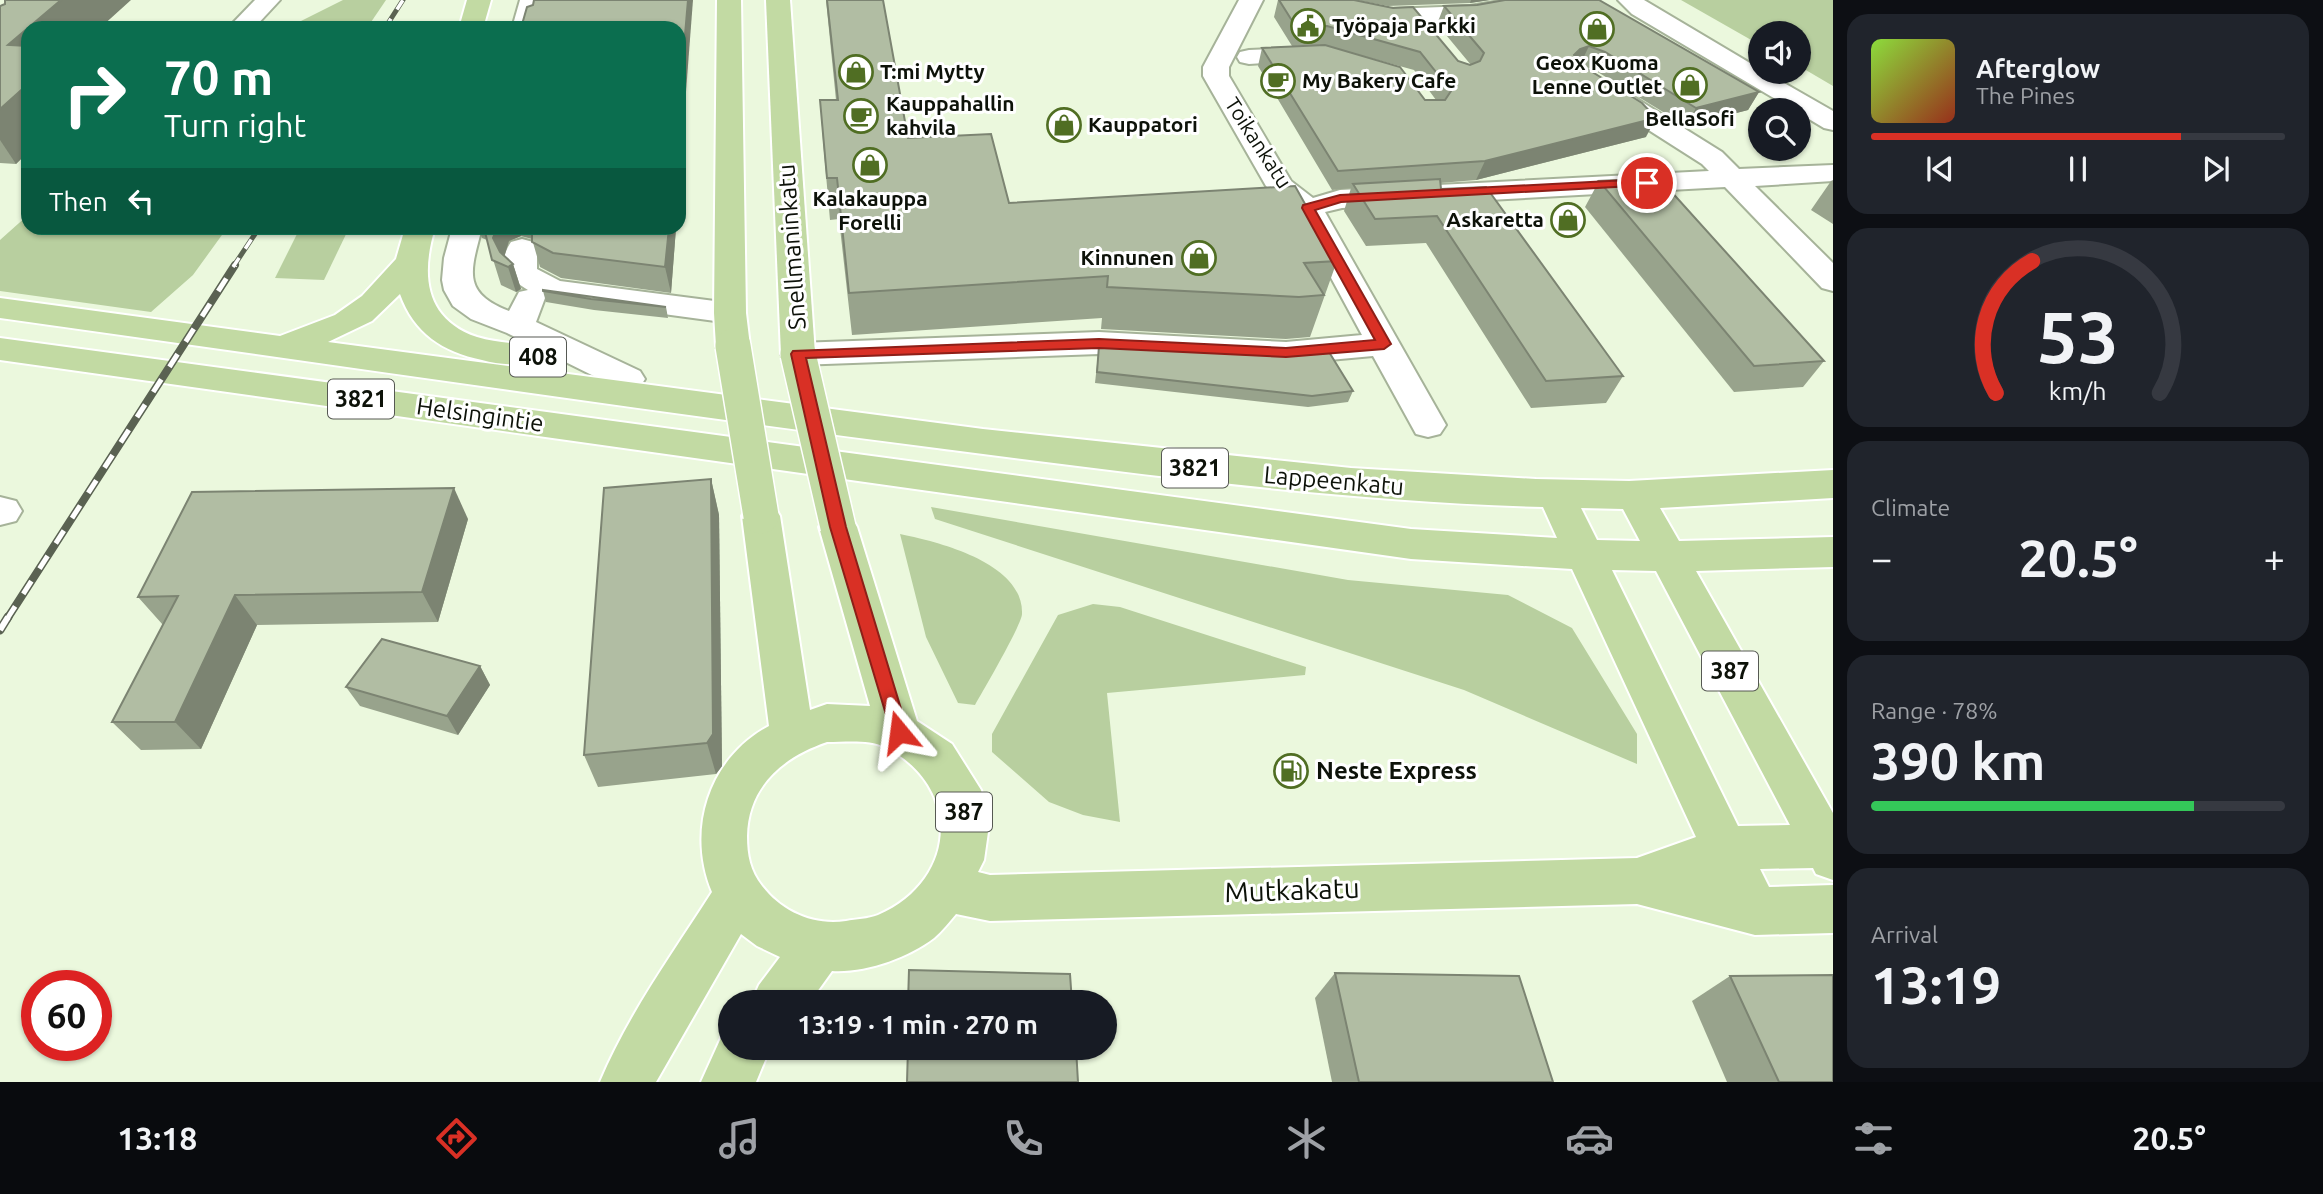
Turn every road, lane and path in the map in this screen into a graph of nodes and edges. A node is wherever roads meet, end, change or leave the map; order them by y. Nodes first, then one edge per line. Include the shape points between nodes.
1 (268, 0) edge
2 (479, 0) edge
3 (532, 0) edge
4 (729, 0) edge
5 (779, 0) edge
6 (1251, 0) edge
7 (1306, 0) edge
8 (1548, 0) edge
9 (1630, 0) edge
10 (1414, 15) junction
11 (247, 21) edge
12 (473, 21) edge
13 (526, 21) edge
14 (1430, 34) edge
15 (1249, 57) dead end
16 (1333, 58) edge
17 (1592, 82) edge
18 (1833, 122) edge
19 (1833, 173) edge
20 (1731, 178) junction
21 (1308, 208) junction
22 (418, 235) edge
23 (465, 235) edge
24 (522, 248) dead end
25 (411, 260) junction
26 (1833, 281) edge
27 (0, 308) edge
28 (732, 329) junction
29 (1384, 344) junction
30 (275, 345) junction
31 (0, 349) edge
32 (798, 354) junction
33 (628, 379) junction
34 (712, 406) junction
35 (837, 423) joint
36 (1428, 425) dead end
37 (876, 469) joint
38 (1833, 484) edge
39 (1555, 493) junction
40 (1634, 495) junction
41 (1833, 552) edge
42 (1584, 556) junction
43 (1668, 557) junction
44 (899, 732) junction
45 (792, 735) junction
46 (1726, 848) junction
47 (1831, 850) edge
48 (1637, 881) junction
49 (948, 890) junction
50 (738, 894) junction
51 (1833, 909) edge
52 (1755, 911) junction
53 (819, 947) junction
54 (787, 990) edge
55 (738, 1060) edge
56 (628, 1082) edge
57 (728, 1082) edge

1 - 11 street
2 - 12 main road
3 - 13 street
4 - 28 main road
5 - 32 main road, Snellmaninkatu
6 - 21 street, Toikankatu via 1216,66 1216,76 1280,186
7 - 10 street via 1388,16
8 - 10 street via 1469,13
9 - 18 street
10 - 14 street
15 - 16 street via 1321,54
17 - 20 street via 1712,158
19 - 20 street
20 - 21 street via 1340,199
20 - 26 street
21 - 29 street, Toikankatu
22 - 25 main road, 408
23 - 33 street via 458,284 469,305 524,313
24 - 28 street via 521,273 552,290
25 - 30 main road, 408 via 384,295 354,320 315,337
25 - 33 main road, 408 via 421,308 436,328 460,343
27 - 30 main road, Helsingintie / 3821
28 - 45 main road, bridge
29 - 32 street via 1286,352 1099,344
29 - 36 street, Toikankatu
30 - 34 main road, Helsingintie / 3821
31 - 37 main road, Helsingintie / 3821
32 - 44 main road, Snellmaninkatu, bridge via 838,527
33 - 34 main road, 408
34 - 35 main road, Helsingintie / 3821
35 - 39 main road, Lappeenkatu / 3821 via 1321,481
37 - 42 main road, Lappeenkatu / 3821 via 1348,537
38 - 40 main road, Lappeenkatu / 3821
39 - 40 main road, Lappeenkatu / 3821
39 - 42 main road
40 - 43 main road, Mutkakatu / 387
41 - 43 main road, Lappeenkatu / 3821
42 - 43 main road, Lappeenkatu / 3821
42 - 46 main road
43 - 47 main road, Mutkakatu / 387
44 - 45 main road, 387 via 864,723 827,723
44 - 49 main road, 387 via 930,752 953,781 965,815 963,853
45 - 50 main road, 387 via 760,756 736,786 723,822 724,858
46 - 47 main road, Mutkakatu / 387
46 - 48 main road, Mutkakatu / 387
46 - 52 main road
48 - 49 main road, Mutkakatu / 387 via 990,898
48 - 52 main road, Mutkakatu / 387
49 - 53 main road, 387 via 925,916 893,937 857,947
50 - 53 main road, 387 via 759,919 786,936
50 - 56 main road
51 - 52 main road, Mutkakatu / 387
53 - 54 main road
55 - 57 main road

